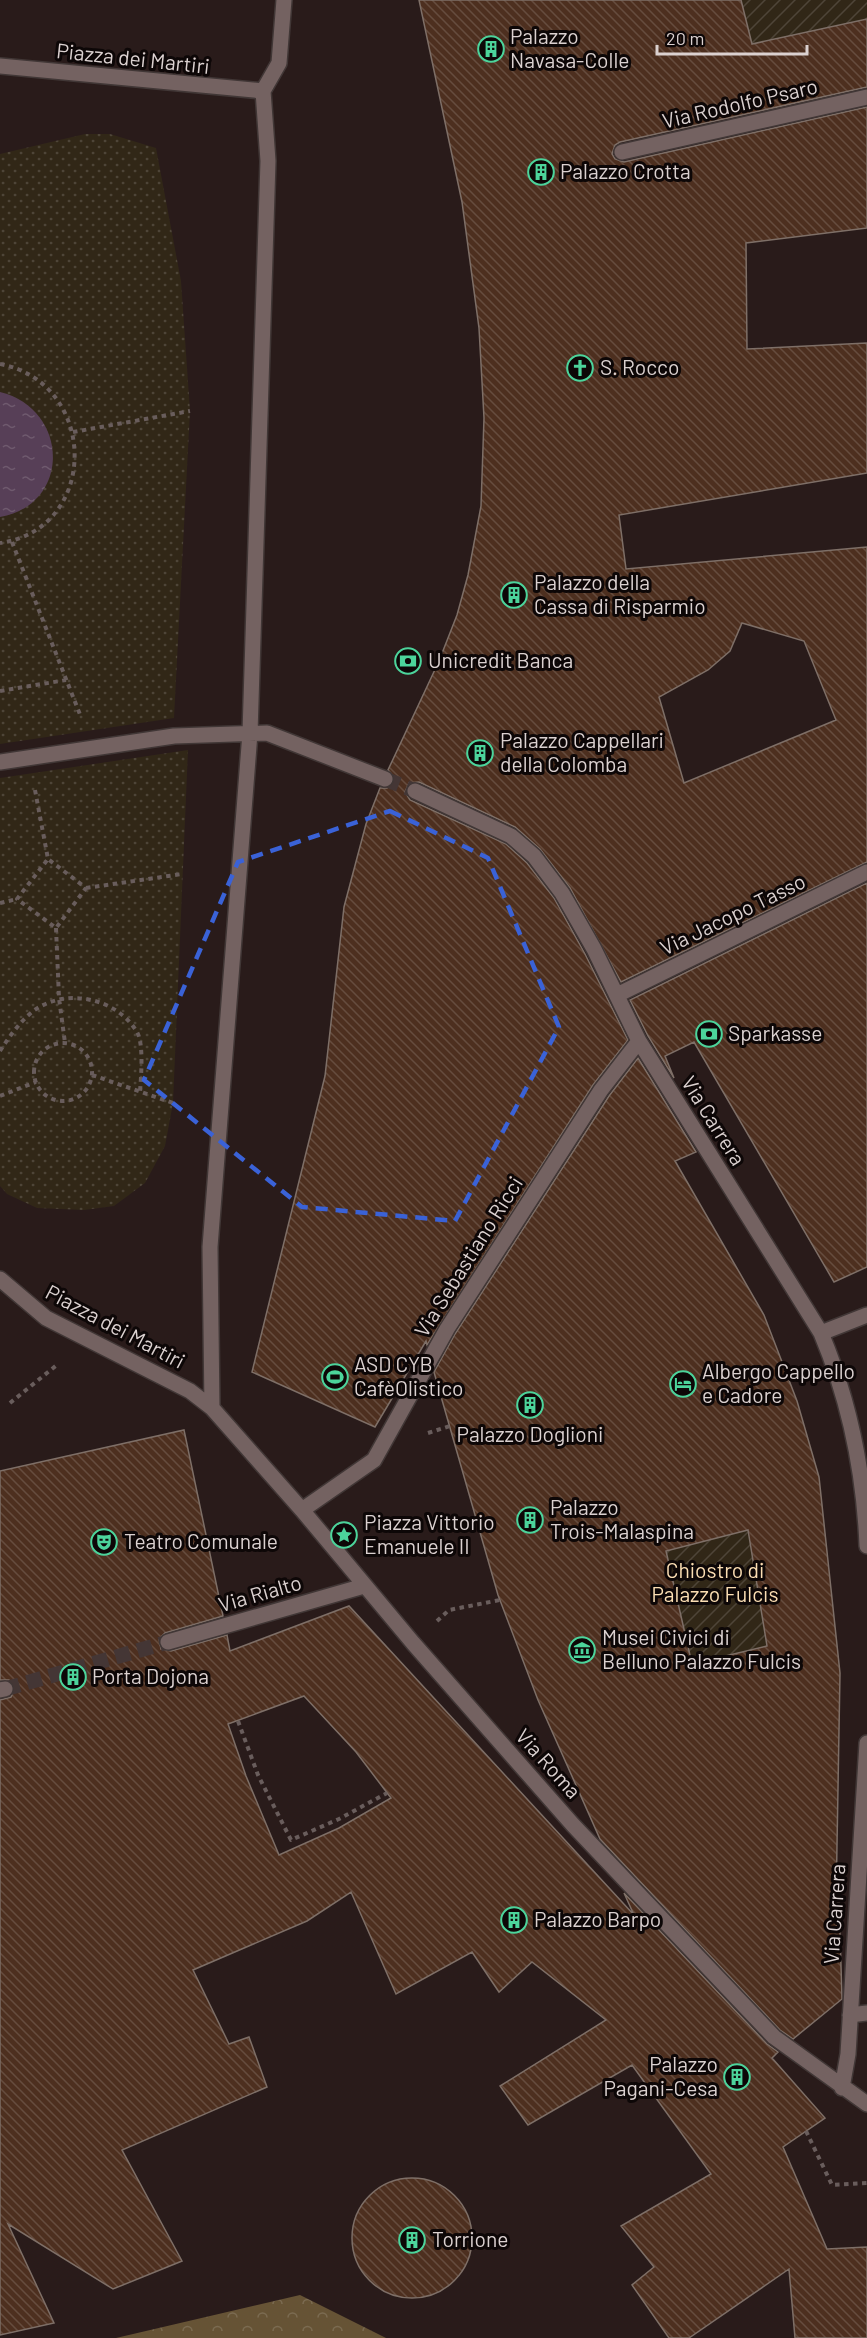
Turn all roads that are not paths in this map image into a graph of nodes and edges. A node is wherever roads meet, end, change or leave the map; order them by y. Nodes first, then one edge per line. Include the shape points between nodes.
1 (284, 0) edge
2 (0, 66) edge
3 (263, 91) junction
4 (867, 97) edge
5 (622, 152) dead end
6 (250, 733) junction
7 (0, 762) edge
8 (385, 779) tunnel mouth
9 (415, 791) tunnel mouth
10 (867, 872) edge
11 (617, 995) junction
12 (639, 1041) junction
13 (0, 1279) edge
14 (867, 1315) edge
15 (821, 1333) junction
16 (212, 1408) junction
17 (302, 1510) junction
18 (867, 1546) edge
19 (363, 1586) junction
20 (168, 1642) tunnel mouth
21 (867, 1743) edge
22 (867, 2013) edge
23 (850, 2015) junction
24 (842, 2088) junction
25 (867, 2104) edge

1 - 3 street via 279,63
2 - 3 street, Piazza dei Martiri
3 - 6 street via 268,161
4 - 5 street, Via Rodolfo Psaro
6 - 7 street via 174,736
6 - 8 street via 267,733
6 - 16 street via 210,1247
9 - 11 street, Via Carrera via 511,836 534,856 562,893
10 - 11 street, Via Jacopo Tasso
11 - 12 street, Via Carrera
12 - 15 street, Via Carrera
12 - 17 street, Via Sebastiano Ricci via 601,1090 453,1319 374,1460
13 - 16 street, Piazza dei Martiri via 46,1318 190,1391
14 - 15 street
15 - 18 street, Via Carrera via 835,1367 860,1460
16 - 17 street
17 - 19 street, Via Roma
19 - 20 street, Via Rialto
19 - 24 street, Via Roma via 573,1825 774,2037
21 - 23 street, Via Carrera
22 - 23 street
23 - 24 street, Via Carrera
24 - 25 street, Via Roma

